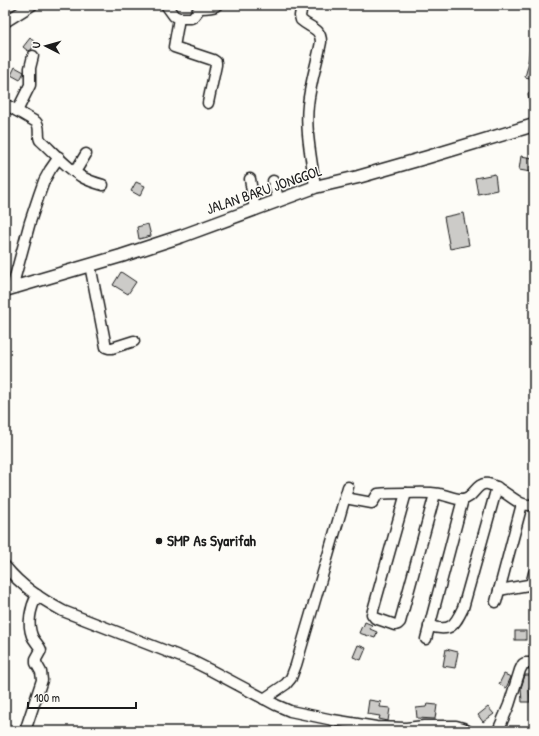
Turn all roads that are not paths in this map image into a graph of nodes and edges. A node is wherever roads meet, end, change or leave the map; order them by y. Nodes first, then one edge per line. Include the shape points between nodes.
1 (32, 5) edge
2 (166, 5) edge
3 (217, 5) edge
4 (300, 5) edge
5 (179, 18) junction
6 (5, 22) edge
7 (33, 56) dead end
8 (208, 103) dead end
9 (5, 104) edge
10 (17, 111) junction
11 (534, 125) edge
12 (86, 154) dead end
13 (59, 157) junction
14 (75, 172) junction
15 (250, 179) dead end
16 (273, 181) dead end
17 (103, 185) dead end
18 (315, 187) junction
19 (279, 201) junction
20 (255, 210) junction
21 (90, 265) junction
22 (9, 289) edge
23 (134, 341) dead end
24 (348, 487) dead end
25 (497, 487) junction
26 (406, 493) junction
27 (435, 494) junction
28 (345, 498) junction
29 (463, 499) junction
30 (522, 504) junction
31 (534, 504) edge
32 (5, 566) edge
33 (534, 573) edge
34 (532, 585) edge
35 (499, 590) junction
36 (37, 595) junction
37 (496, 602) dead end
38 (429, 626) junction
39 (426, 639) dead end
40 (534, 662) edge
41 (264, 699) junction
42 (25, 731) edge
43 (468, 731) edge
44 (498, 731) edge

1 - 6 street
2 - 5 street via 174,16
3 - 5 street via 212,8 200,8 191,18
4 - 18 street via 300,20 317,31 321,37 308,105
5 - 8 street via 174,47 216,62
7 - 10 street via 30,85
9 - 10 street
10 - 13 street via 38,124 40,140
11 - 18 main road, JALAN BARU JONGGOL
12 - 14 street
13 - 14 street
13 - 22 street via 38,195
14 - 17 street via 82,178
15 - 20 street
16 - 19 street
18 - 19 main road, JALAN BARU JONGGOL
19 - 20 main road, JALAN BARU JONGGOL
20 - 21 main road, JALAN BARU JONGGOL
21 - 22 main road, JALAN BARU JONGGOL
21 - 23 street via 106,347
24 - 28 street
25 - 29 street via 480,485
25 - 30 street
25 - 38 street via 463,608 451,627
26 - 27 street
26 - 27 street via 372,614 375,618 395,625 400,622
26 - 28 street via 378,494 372,503
27 - 29 street
28 - 41 street via 291,678
29 - 38 street
30 - 31 street
30 - 35 street
32 - 36 street
33 - 34 street
34 - 35 street
35 - 37 street
36 - 41 street via 72,615 212,670
36 - 42 street via 31,610 30,622 32,635 40,648 36,663 42,680
38 - 39 street
40 - 44 street via 523,664
41 - 43 street via 290,711 341,722 393,728 456,726

